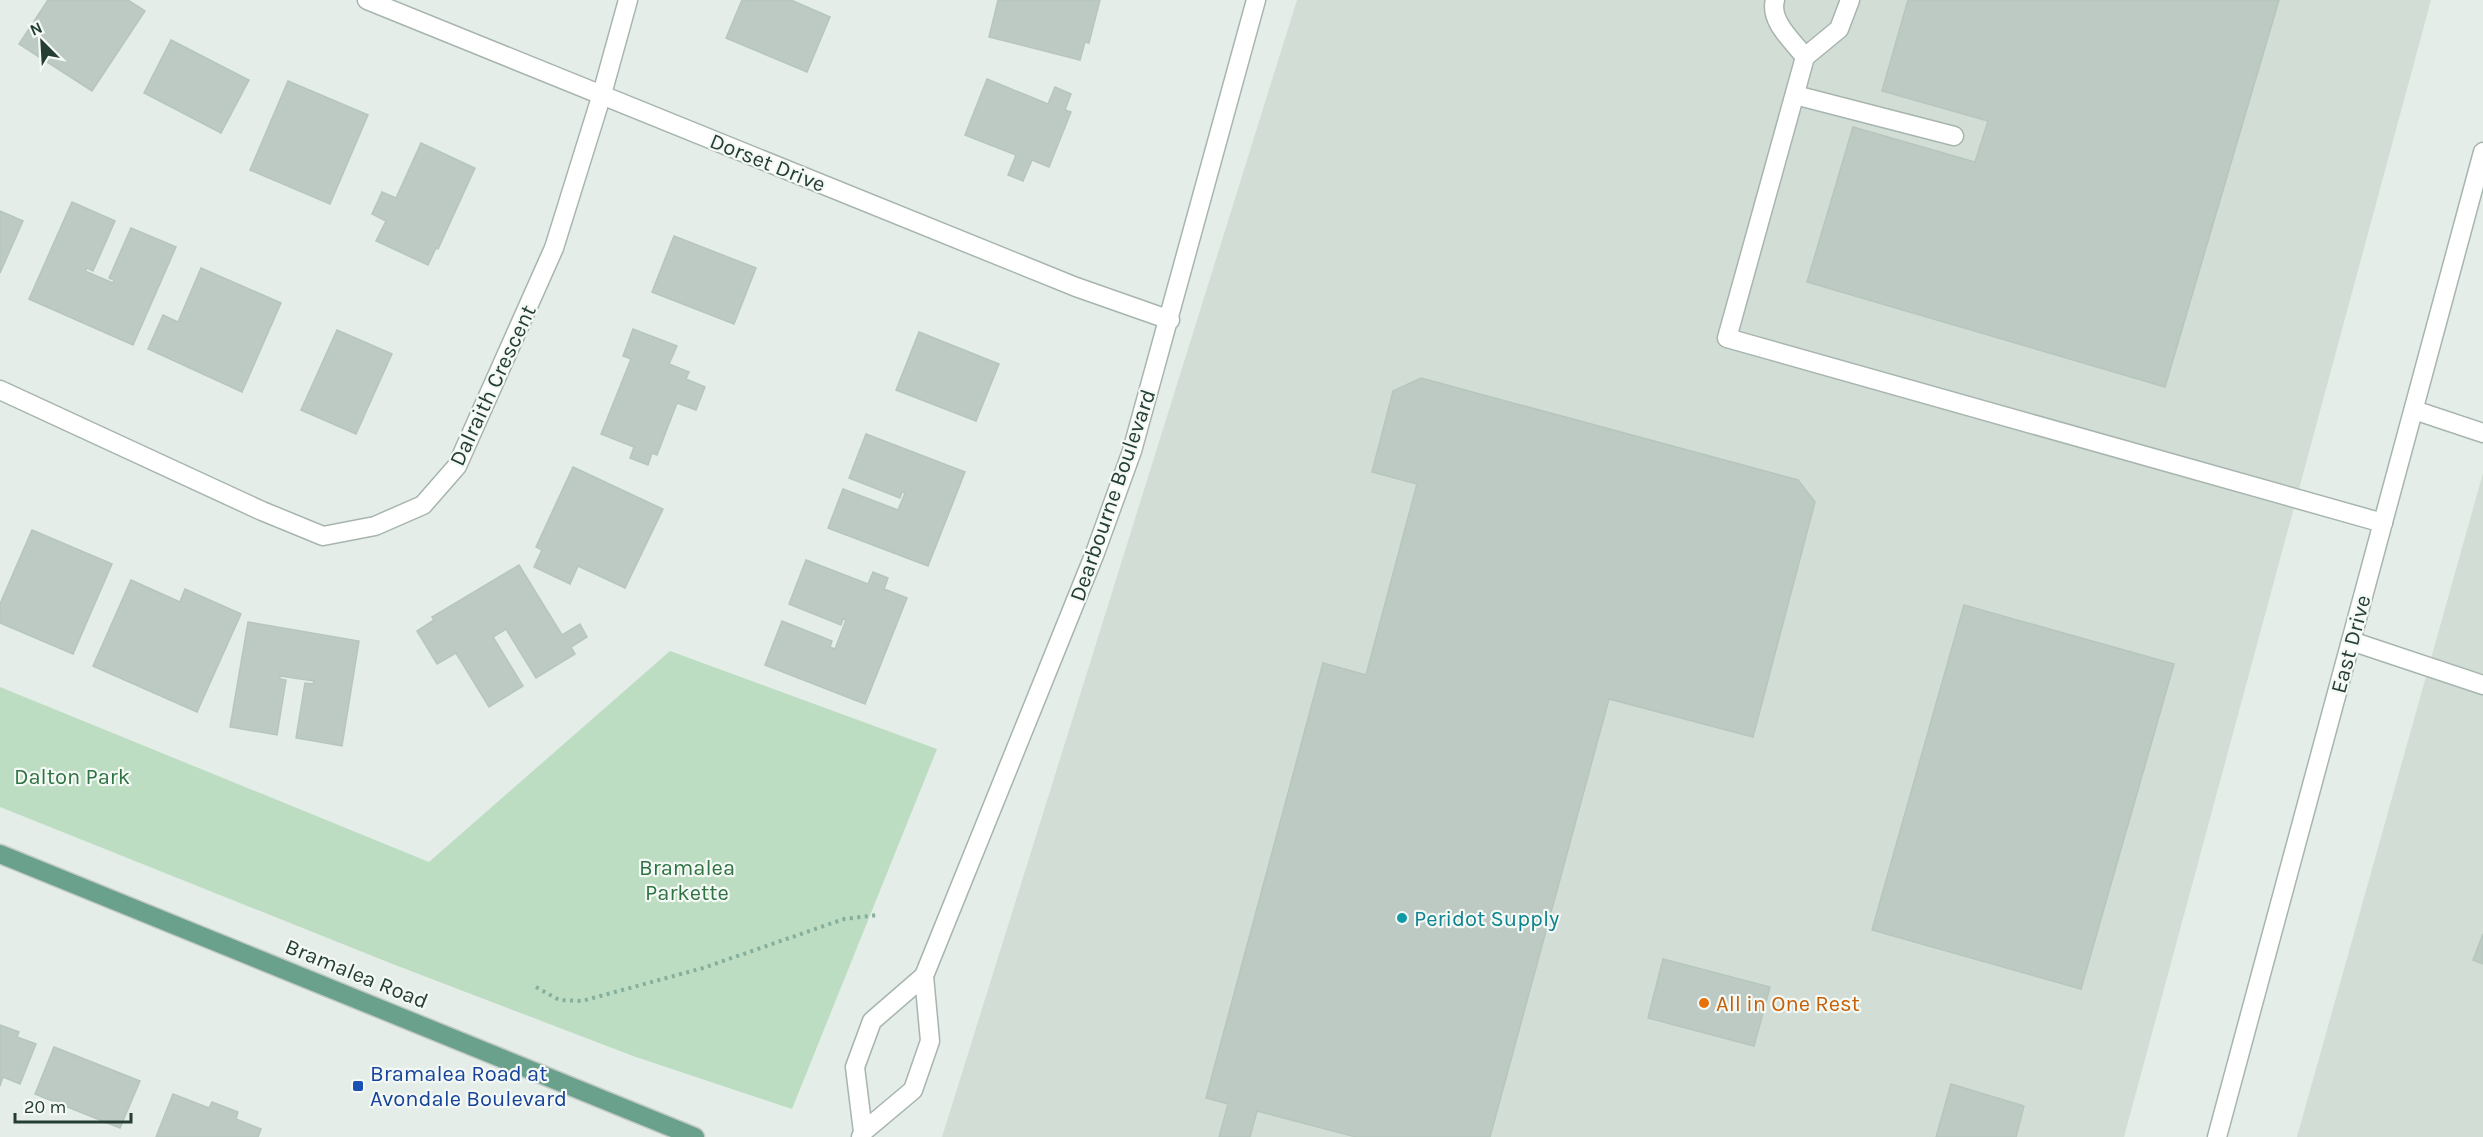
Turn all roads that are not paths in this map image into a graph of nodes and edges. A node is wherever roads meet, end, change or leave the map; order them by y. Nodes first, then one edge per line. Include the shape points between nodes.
1 (367, 0) edge
2 (628, 0) edge
3 (1256, 0) edge
4 (1775, 0) edge
5 (1850, 0) edge
6 (1805, 57) junction
7 (602, 94) junction
8 (1795, 95) junction
9 (1954, 136) dead end
10 (2483, 152) edge
11 (1170, 320) junction
12 (0, 390) edge
13 (2414, 410) junction
14 (2483, 433) edge
15 (2383, 523) junction
16 (2351, 641) junction
17 (2483, 685) edge
18 (0, 854) edge
19 (924, 976) junction
20 (862, 1135) edge
21 (695, 1137) edge
22 (2217, 1137) edge

1 - 7 street, Dorset Drive
2 - 7 street, Dalraith Crescent
3 - 11 street, Dearbourne Boulevard
4 - 6 street via 1778,22
5 - 6 street via 1839,29
6 - 8 street
7 - 11 street, Dorset Drive via 1076,287
7 - 12 street, Dalraith Crescent via 554,248 498,377 458,466 423,505 375,526 323,536 262,512
8 - 9 street
8 - 15 street via 1727,338
10 - 13 street, East Drive
11 - 19 street, Dearbourne Boulevard via 1132,451 1095,553
13 - 14 street
13 - 15 street, East Drive
15 - 16 street, East Drive
16 - 17 street
16 - 22 street, East Drive
18 - 21 main road, Bramalea Road
19 - 20 street, Dearbourne Boulevard via 930,1041 913,1090
19 - 20 street, Dearbourne Boulevard via 872,1021 855,1067

